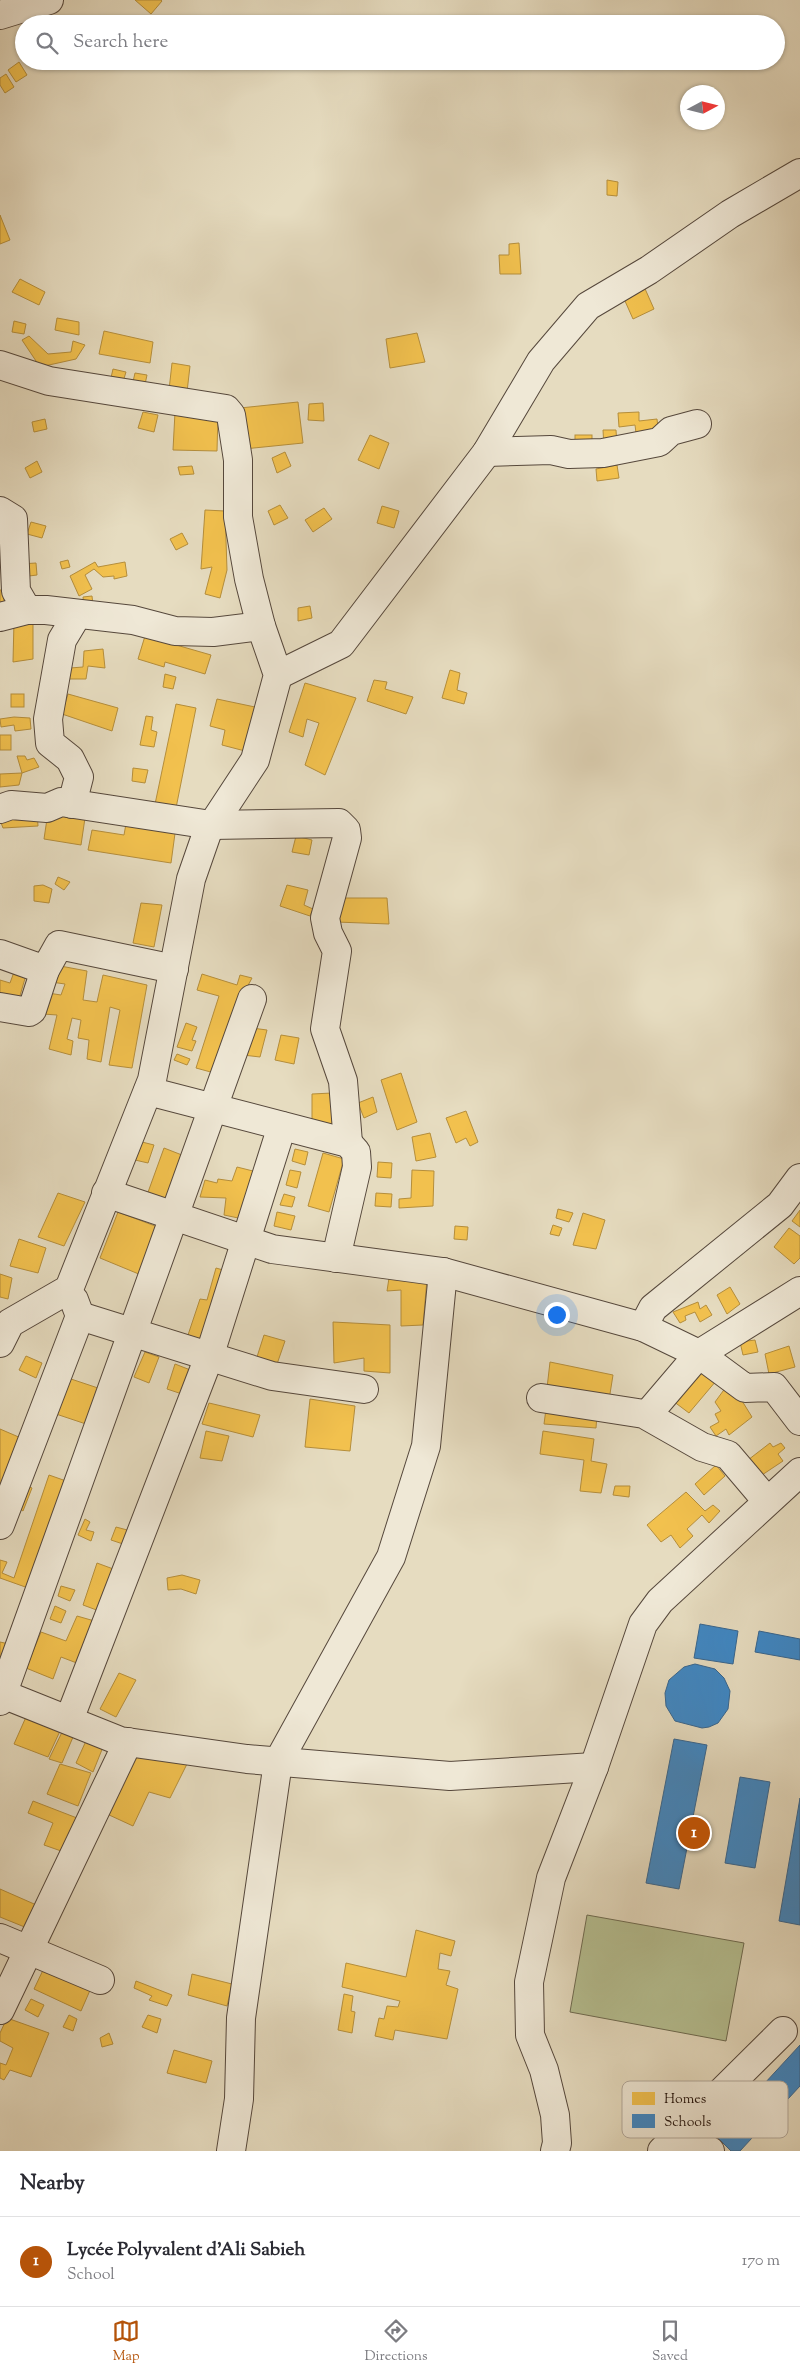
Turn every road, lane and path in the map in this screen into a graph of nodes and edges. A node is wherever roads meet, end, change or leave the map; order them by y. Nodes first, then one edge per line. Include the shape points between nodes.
1 (49, 0) edge
2 (0, 15) edge
3 (800, 173) edge
4 (0, 366) edge
5 (696, 424) dead end
6 (487, 452) junction
7 (0, 511) edge
8 (27, 610) junction
9 (77, 614) junction
10 (0, 617) edge
11 (261, 626) junction
12 (278, 675) junction
13 (72, 804) junction
14 (0, 809) edge
15 (211, 825) junction
16 (0, 954) edge
17 (174, 969) junction
18 (45, 970) junction
19 (252, 999) dead end
20 (0, 1007) edge
21 (148, 1091) junction
22 (213, 1108) junction
23 (282, 1126) junction
24 (348, 1144) junction
25 (800, 1178) edge
26 (106, 1193) junction
27 (174, 1216) junction
28 (246, 1241) junction
29 (336, 1258) junction
30 (443, 1272) junction
31 (69, 1289) junction
32 (799, 1295) edge
33 (80, 1316) junction
34 (643, 1327) junction
35 (132, 1333) junction
36 (0, 1343) edge
37 (699, 1354) junction
38 (209, 1357) junction
39 (364, 1389) dead end
40 (541, 1398) dead end
41 (647, 1415) junction
42 (800, 1421) edge
43 (800, 1472) edge
44 (767, 1501) junction
45 (0, 1525) edge
46 (1, 1696) edge
47 (69, 1720) junction
48 (128, 1742) junction
49 (278, 1762) junction
50 (594, 1766) junction
51 (0, 1938) edge
52 (28, 1950) junction
53 (100, 1980) dead end
54 (0, 2010) edge
55 (783, 2032) dead end
56 (733, 2081) edge
57 (675, 2138) edge
58 (231, 2151) edge
59 (555, 2151) edge
60 (662, 2151) edge
61 (681, 2151) edge
62 (710, 2151) edge

1 - 2 street
3 - 6 street via 588,306 541,361
4 - 11 street via 49,381 226,408 231,415 238,460 238,517
5 - 6 street via 671,432 659,442 603,453 569,454 551,450
6 - 12 street via 341,644
7 - 8 street via 13,519 16,591
8 - 9 street
8 - 10 street
9 - 11 street via 133,620 175,631 213,632
9 - 13 street via 62,640 48,719 50,743 70,759 79,777
11 - 12 street
12 - 15 street via 255,760
13 - 14 street via 61,802 47,808 11,804
13 - 15 street
15 - 17 street via 191,879
15 - 24 street via 339,823 346,830 347,838 325,918 337,951 325,1030 343,1082
16 - 18 street
17 - 18 street via 59,945
17 - 21 street
18 - 20 street via 32,1010
19 - 22 street
21 - 22 street
21 - 26 street
22 - 23 street
22 - 27 street
23 - 24 street
23 - 28 street
24 - 29 street via 356,1152 357,1167
25 - 34 street via 780,1205 652,1308
26 - 27 street
26 - 31 street
27 - 28 street
27 - 35 street
28 - 29 street via 272,1249
28 - 38 street
29 - 30 street
30 - 34 street
30 - 49 street via 426,1446 391,1557
31 - 33 street
31 - 36 street via 10,1323
32 - 37 street
33 - 35 street
33 - 45 street
34 - 37 street
35 - 38 street
35 - 46 street
37 - 41 street
37 - 42 street via 745,1388 774,1387
38 - 39 street via 272,1376
38 - 47 street
40 - 41 street
41 - 44 street via 702,1447 728,1455
43 - 44 street
44 - 50 street via 660,1601 643,1624
46 - 47 street
47 - 48 street
48 - 49 street
48 - 52 street
49 - 50 street via 450,1776
49 - 58 street via 241,2018 239,2099
50 - 59 street via 551,1878 529,1982 530,2035 544,2070 555,2115
51 - 52 street
52 - 53 street
52 - 54 street
55 - 56 street
57 - 60 street
61 - 62 street via 701,2146

